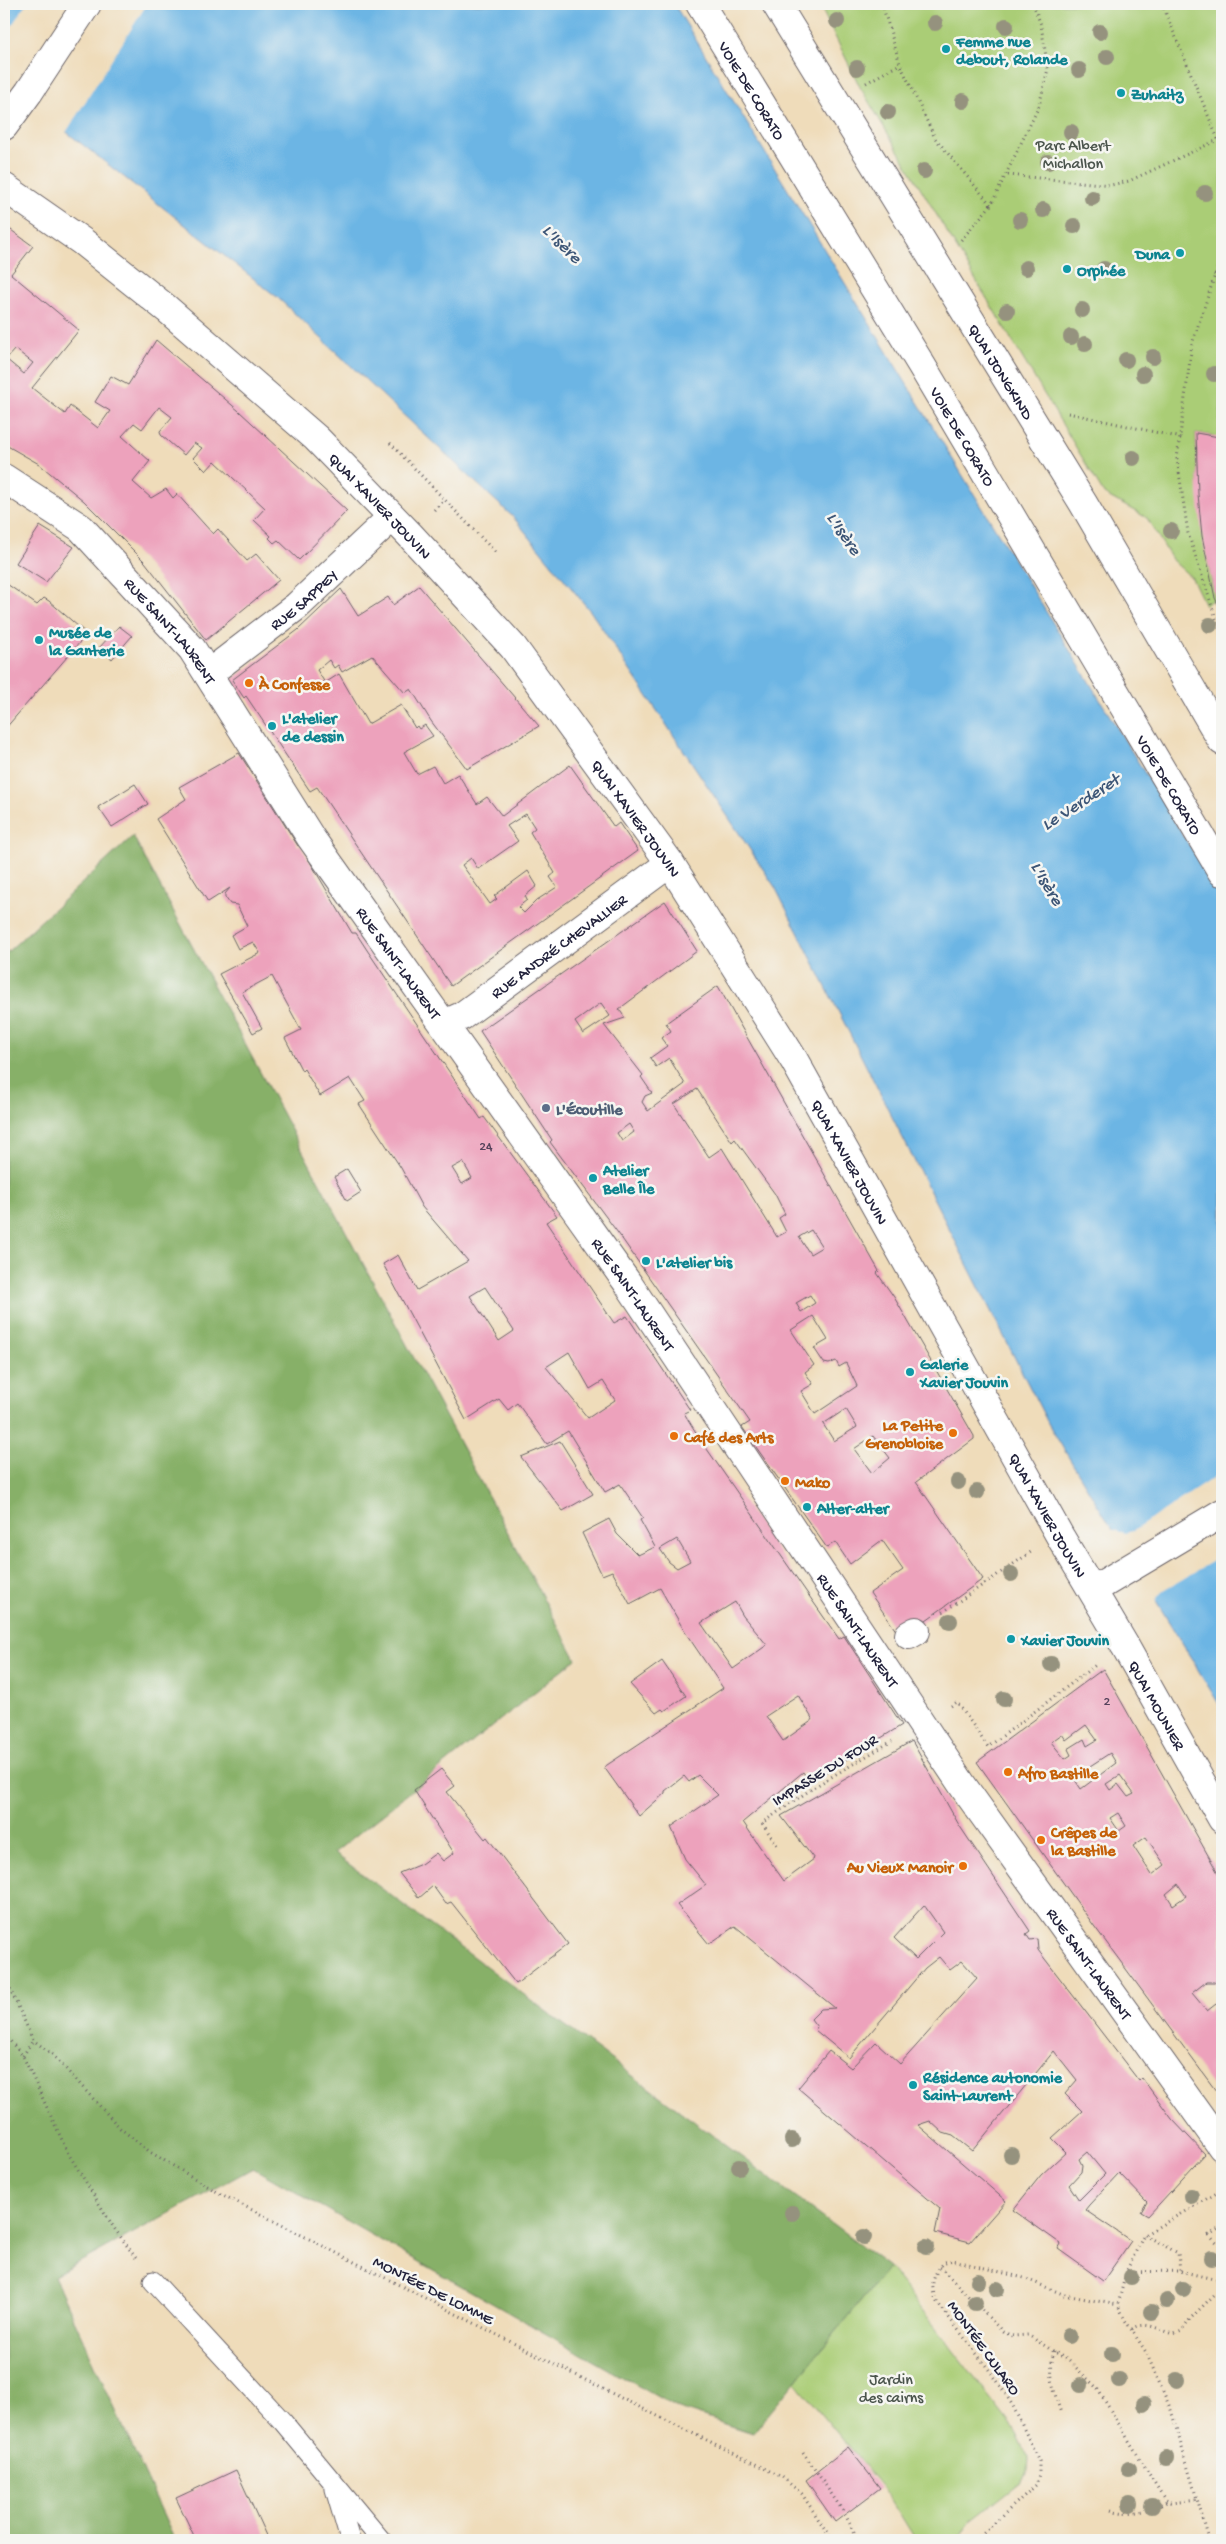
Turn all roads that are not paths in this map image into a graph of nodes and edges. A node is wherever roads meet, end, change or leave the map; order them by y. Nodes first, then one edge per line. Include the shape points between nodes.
1 (87, 4) edge
2 (700, 4) edge
3 (776, 4) edge
4 (4, 126) edge
5 (4, 187) edge
6 (4, 478) edge
7 (392, 517) junction
8 (208, 674) junction
9 (1222, 741) edge
10 (670, 863) junction
11 (1222, 872) edge
12 (444, 1024) junction
13 (1222, 1513) edge
14 (1093, 1590) junction
15 (1222, 1819) edge
16 (1222, 2147) edge
17 (153, 2281) road end
18 (333, 2483) junction
19 (350, 2540) edge
20 (381, 2540) edge

1 - 4 street
2 - 11 street, VOIE DE CORATO via 922,366
3 - 9 street, QUAI JONGKIND via 1083,503
5 - 7 street, QUAI XAVIER JOUVIN via 167,308 316,438
6 - 8 street, RUE SAINT-LAURENT via 80,528 192,649
7 - 8 street, RUE SAPPEY via 297,606
7 - 10 street, QUAI XAVIER JOUVIN via 514,647
8 - 12 street, RUE SAINT-LAURENT via 311,838
10 - 12 street, RUE ANDRÉ CHEVALLIER via 462,1016
10 - 14 street, QUAI XAVIER JOUVIN via 794,1060
12 - 16 street, RUE SAINT-LAURENT via 629,1285 965,1790
13 - 14 street
14 - 15 street, QUAI MOUNIER
17 - 18 lane via 283,2422
18 - 19 lane
18 - 20 lane

